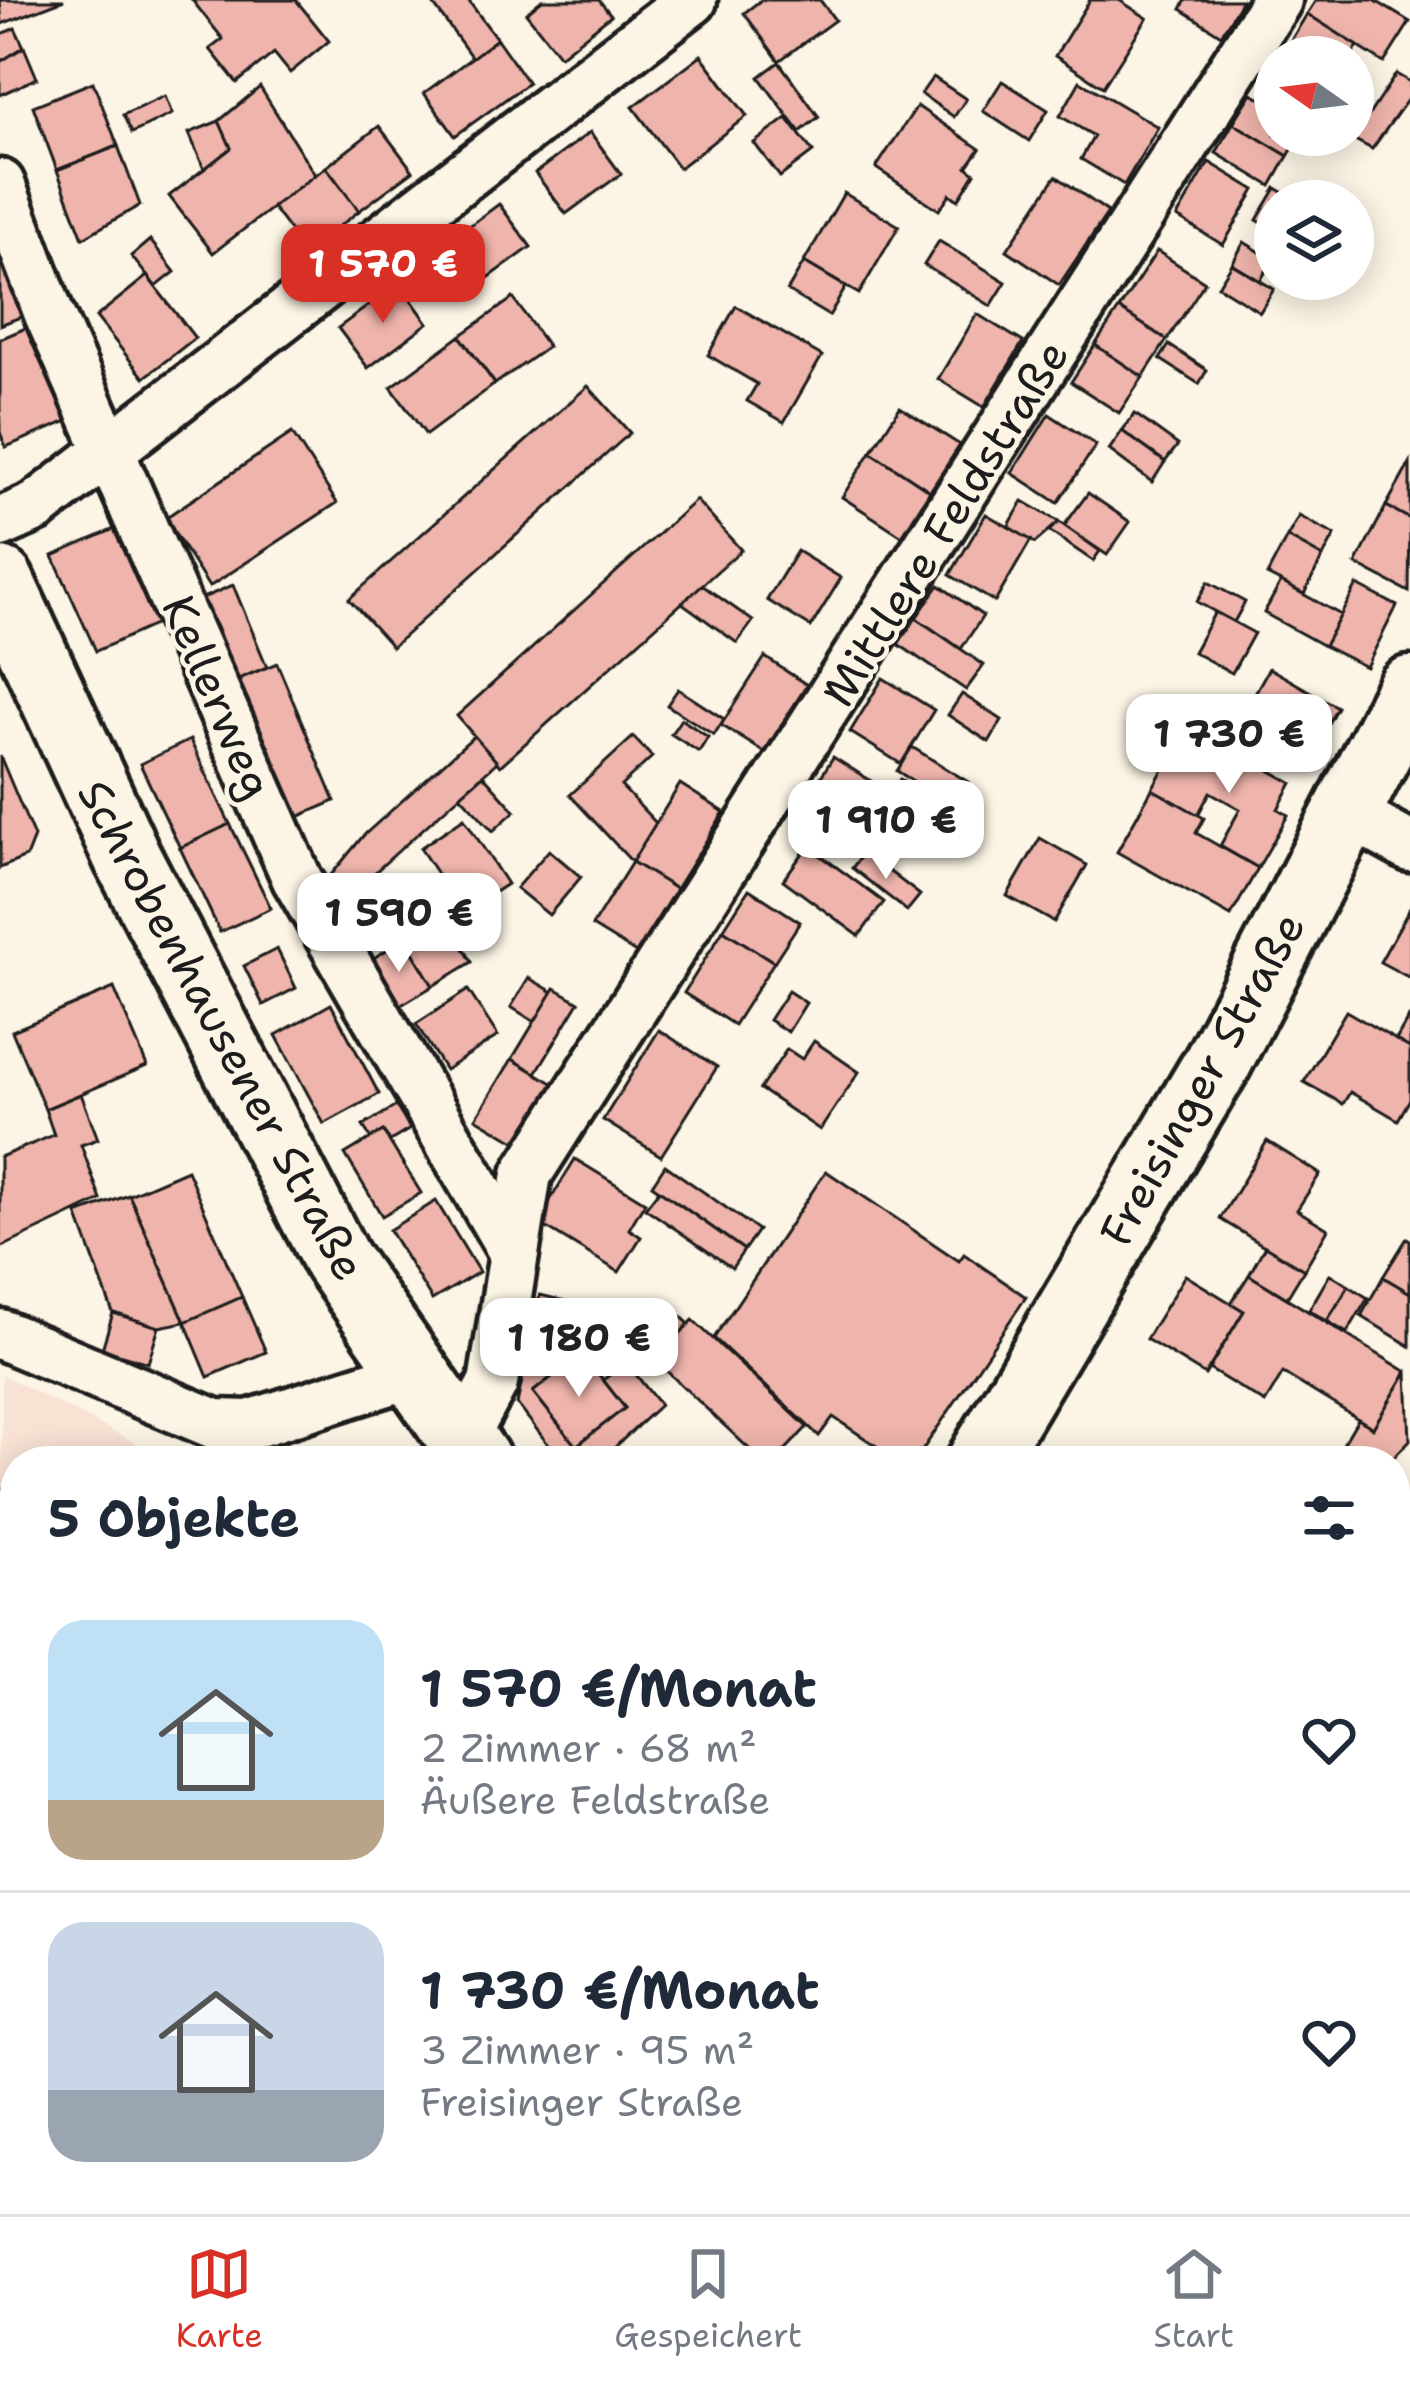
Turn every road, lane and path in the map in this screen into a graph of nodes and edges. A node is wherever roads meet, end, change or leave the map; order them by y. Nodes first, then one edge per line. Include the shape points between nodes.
1 (692, 0) edge
2 (1277, 0) edge
3 (0, 184) edge
4 (110, 447) junction
5 (0, 523) edge
6 (0, 581) edge
7 (1410, 690) edge
8 (1347, 812) junction
9 (1410, 847) edge
10 (514, 1252) junction
11 (0, 1334) edge
12 (412, 1373) junction
13 (465, 1446) edge
14 (471, 1446) edge
15 (990, 1446) edge

1 - 4 street
2 - 10 street, Mittlere Feldstraße via 527,1174
3 - 4 street, Kellerweg
4 - 5 street via 36,507
4 - 10 street, Kellerweg via 297,879
6 - 12 main road, Schrobenhausener Straße via 128,860 251,1097 337,1261
7 - 8 main road, Freisinger Straße
8 - 9 street
8 - 15 main road, Freisinger Straße via 1218,1062
10 - 14 street, Mittlere Feldstraße via 494,1383
11 - 12 street via 214,1424 248,1425
12 - 13 main road, Schrobenhausener Straße

